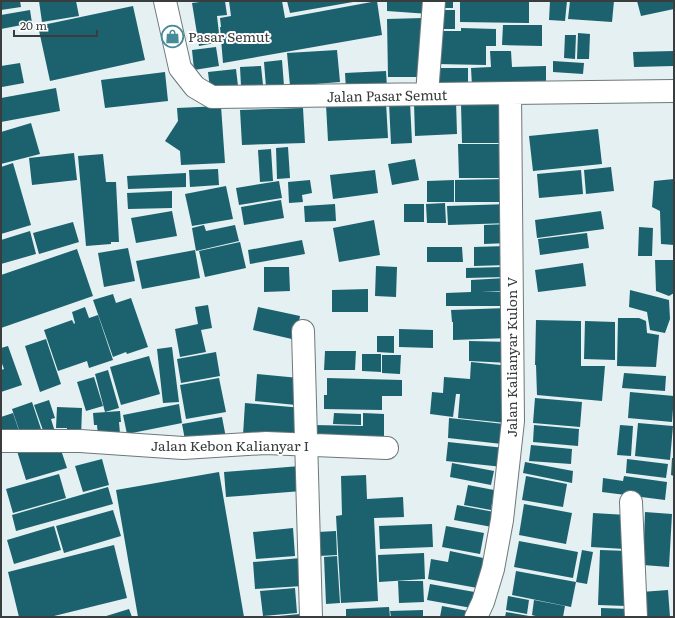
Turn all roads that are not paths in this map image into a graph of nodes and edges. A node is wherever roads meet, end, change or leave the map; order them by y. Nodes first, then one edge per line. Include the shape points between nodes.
1 (165, 1) edge
2 (434, 1) edge
3 (674, 91) edge
4 (510, 92) junction
5 (427, 94) junction
6 (303, 331) dead end
7 (1, 441) edge
8 (305, 445) junction
9 (387, 448) dead end
10 (631, 502) dead end
11 (311, 617) edge
12 (476, 617) edge
13 (636, 617) edge

1 - 5 street, Jalan Pasar Semut via 180,68 195,87 212,97
2 - 5 street
3 - 4 street, Jalan Pasar Semut
4 - 5 street, Jalan Pasar Semut
4 - 12 street, Jalan Kalianyar Kulon V via 514,421 500,534 493,569
6 - 8 street
7 - 8 street, Jalan Kebon Kalianyar I via 80,441 183,448
8 - 9 street, Jalan Kebon Kalianyar I
8 - 11 street
10 - 13 street

